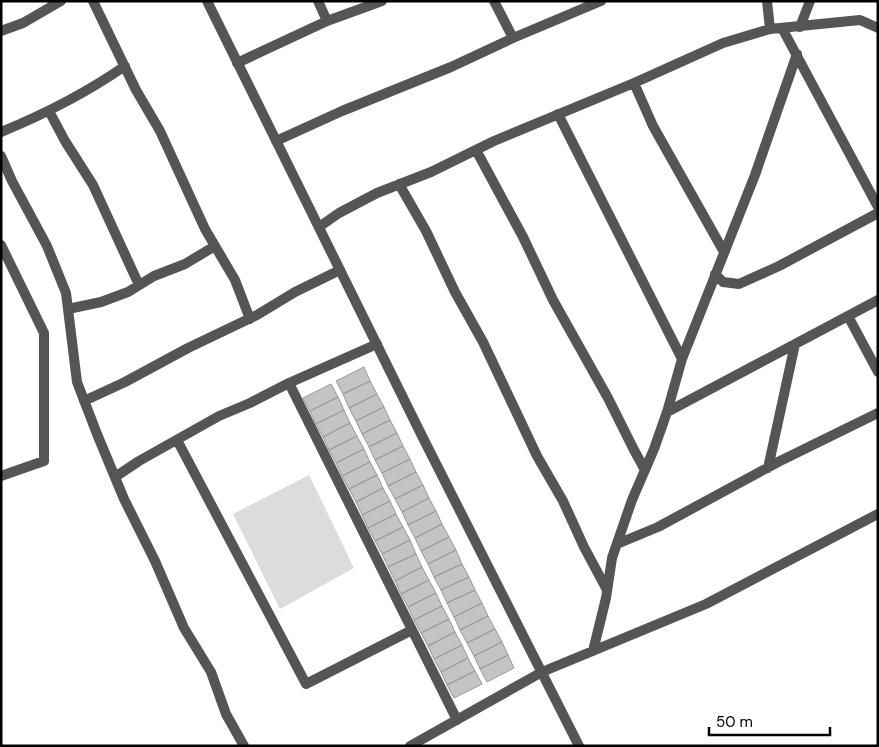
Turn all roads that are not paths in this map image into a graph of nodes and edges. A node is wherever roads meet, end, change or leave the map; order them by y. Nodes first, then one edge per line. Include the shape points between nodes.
1 (60, 1) edge
2 (93, 1) edge
3 (207, 1) edge
4 (318, 1) edge
5 (382, 1) edge
6 (494, 1) edge
7 (767, 1) edge
8 (810, 1) edge
9 (599, 2) edge
10 (327, 21) junction
11 (800, 27) junction
12 (782, 28) junction
13 (878, 28) edge
14 (770, 29) junction
15 (1, 31) edge
16 (513, 38) junction
17 (797, 54) junction
18 (237, 63) junction
19 (125, 66) junction
20 (634, 83) junction
21 (49, 111) junction
22 (558, 114) junction
23 (1, 132) edge
24 (276, 141) junction
25 (476, 150) junction
26 (1, 156) edge
27 (399, 184) junction
28 (878, 207) edge
29 (878, 213) edge
30 (319, 227) junction
31 (1, 245) edge
32 (215, 246) junction
33 (724, 252) junction
34 (340, 270) junction
35 (715, 274) junction
36 (139, 285) junction
37 (878, 300) edge
38 (68, 309) junction
39 (848, 316) junction
40 (250, 319) junction
41 (377, 344) junction
42 (795, 344) junction
43 (682, 360) junction
44 (878, 372) edge
45 (289, 383) junction
46 (84, 401) junction
47 (666, 412) junction
48 (878, 413) edge
49 (177, 440) junction
50 (768, 468) junction
51 (645, 470) junction
52 (1, 476) edge
53 (115, 477) junction
54 (878, 514) edge
55 (617, 544) junction
56 (607, 590) junction
57 (412, 630) junction
58 (593, 651) junction
59 (542, 672) junction
60 (457, 720) junction
61 (244, 746) edge
62 (410, 746) edge
63 (579, 746) edge

1 - 15 street via 23,23
2 - 19 street
3 - 18 street
4 - 10 street
5 - 10 street
6 - 16 street
7 - 14 street
8 - 11 street
9 - 16 street
10 - 18 street
11 - 12 street
11 - 13 street via 860,20
12 - 14 street
12 - 17 street
14 - 20 street via 723,43
16 - 24 street
17 - 28 street
17 - 33 street
18 - 24 street
19 - 21 street
19 - 32 street
20 - 22 street
20 - 33 street via 658,134
21 - 23 street
21 - 36 street via 93,185
22 - 25 street
22 - 43 street
24 - 30 street
25 - 27 street
25 - 51 street
26 - 38 street via 47,246 66,293
27 - 30 street via 339,213
27 - 56 street via 483,342 537,456
29 - 35 street via 739,284 723,282
30 - 34 street
31 - 52 street via 44,333 44,461
32 - 36 street
32 - 40 street via 235,280
33 - 35 street
34 - 40 street
34 - 41 street
35 - 43 street
36 - 38 street via 101,302
37 - 39 street
38 - 46 street via 77,382
39 - 42 street
39 - 44 street
40 - 46 street
41 - 45 street
41 - 59 street
42 - 47 street
42 - 50 street
43 - 47 street
45 - 49 street
45 - 57 street
46 - 53 street
47 - 51 street
48 - 50 street
49 - 53 street
49 - 57 street via 306,684
50 - 55 street via 658,527
51 - 55 street
53 - 61 street via 184,628 211,672 226,714
54 - 58 street via 706,604
55 - 56 street
56 - 58 street
57 - 60 street
58 - 59 street
59 - 60 street
59 - 63 street
60 - 62 street

